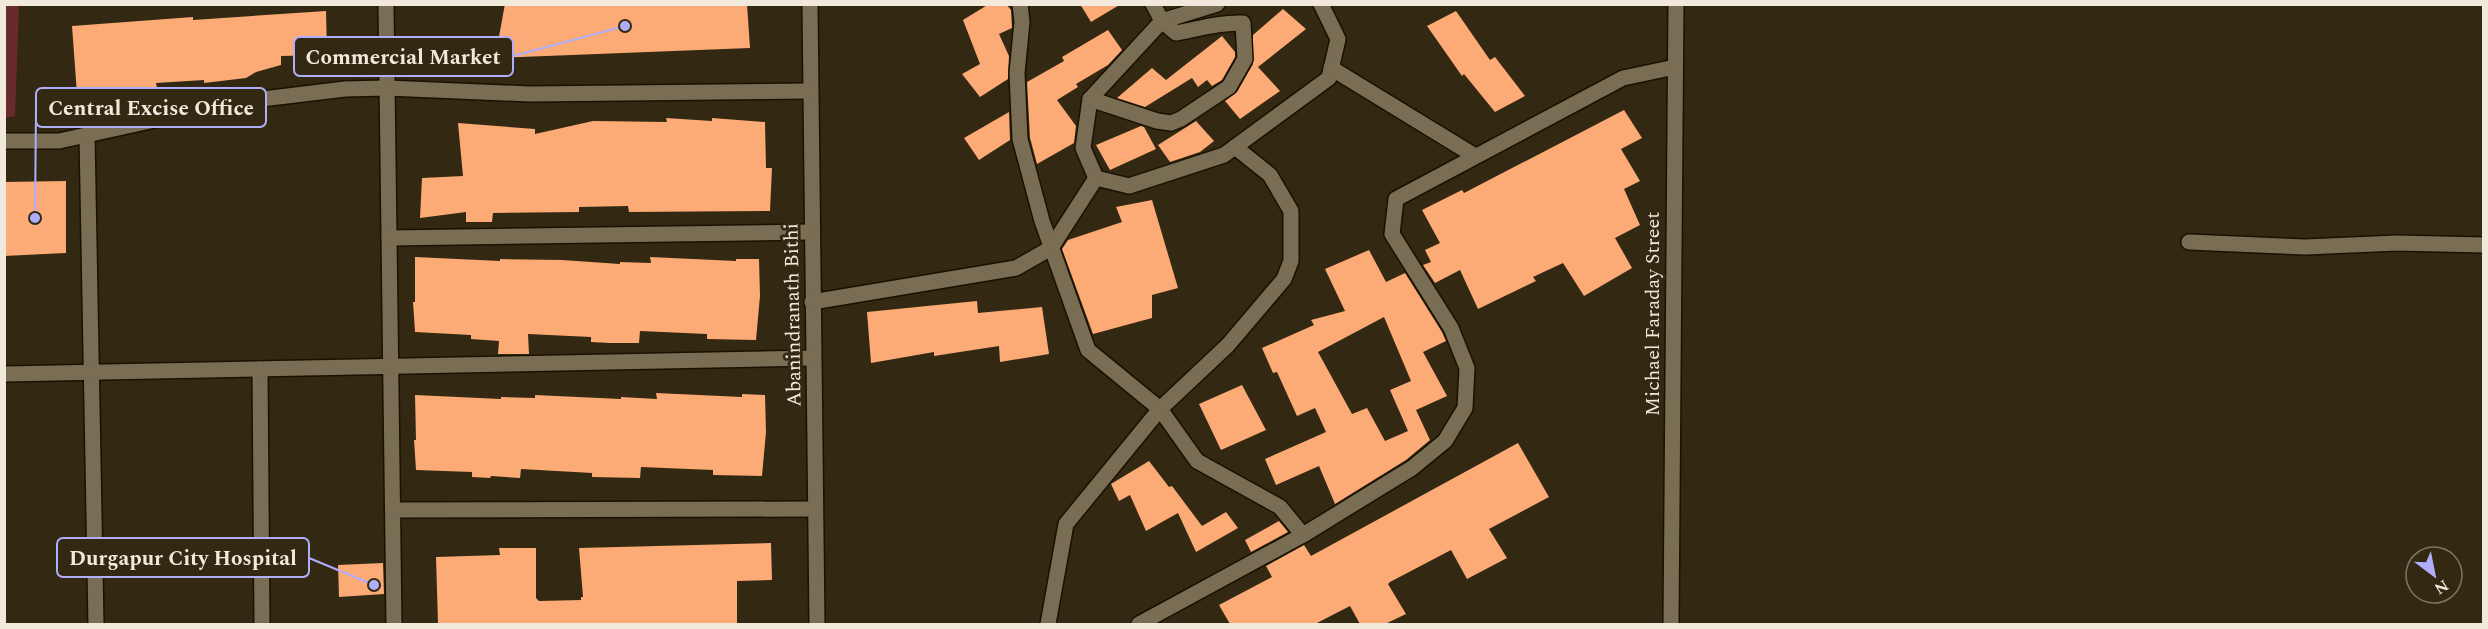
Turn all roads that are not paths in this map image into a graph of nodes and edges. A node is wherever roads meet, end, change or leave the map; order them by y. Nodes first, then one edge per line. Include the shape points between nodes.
1 (386, 4) edge
2 (810, 4) edge
3 (1020, 4) edge
4 (1153, 4) edge
5 (1217, 4) edge
6 (1321, 4) edge
7 (1676, 4) edge
8 (1162, 21) junction
9 (1675, 67) junction
10 (1331, 68) junction
11 (387, 88) junction
12 (811, 91) junction
13 (1090, 99) junction
14 (87, 135) junction
15 (4, 141) edge
16 (1235, 147) junction
17 (1475, 156) junction
18 (1095, 178) junction
19 (811, 232) junction
20 (389, 238) junction
21 (2189, 242) dead end
22 (2484, 245) edge
23 (1051, 248) junction
24 (812, 302) junction
25 (813, 358) junction
26 (391, 366) junction
27 (260, 369) junction
28 (92, 372) junction
29 (4, 374) edge
30 (1160, 409) junction
31 (815, 509) junction
32 (393, 510) junction
33 (1303, 535) junction
34 (95, 554) junction
35 (192, 554) dead end
36 (96, 624) edge
37 (262, 624) edge
38 (394, 624) edge
39 (817, 624) edge
40 (1048, 624) edge
41 (1139, 624) edge
42 (1671, 624) edge

1 - 11 street
2 - 12 street, Abanindranath Bithi
3 - 23 street via 1020,140
4 - 8 street
5 - 8 street
6 - 10 street via 1338,39
7 - 9 street, Michael Faraday Street
8 - 13 street
8 - 13 street via 1176,33 1224,22 1243,23 1245,59 1230,87 1171,123
9 - 17 street via 1623,78
9 - 42 street, Michael Faraday Street
10 - 16 street via 1329,78
10 - 17 street
11 - 12 street via 530,94
11 - 14 street via 237,102
11 - 20 street
12 - 19 street, Abanindranath Bithi
13 - 18 street via 1083,148
14 - 15 street via 59,141
14 - 28 street
16 - 18 street via 1224,155 1129,186
16 - 30 street via 1270,175 1291,211 1291,261 1284,279 1228,345
17 - 33 street via 1396,199 1392,234 1455,338 1467,368 1465,408 1445,441 1412,468
18 - 23 street
19 - 20 street
19 - 24 street, Abanindranath Bithi
20 - 26 street
21 - 22 street via 2305,247
23 - 24 street via 1016,268
23 - 30 street via 1088,350
24 - 25 street, Abanindranath Bithi
25 - 26 street
25 - 31 street, Abanindranath Bithi
26 - 27 street
26 - 32 street
27 - 28 street
27 - 37 street
28 - 29 street
28 - 34 street
30 - 33 street via 1197,461 1280,507
30 - 40 street via 1066,524
31 - 32 street
31 - 39 street, Abanindranath Bithi
32 - 38 street
33 - 41 street
34 - 35 street
34 - 36 street

